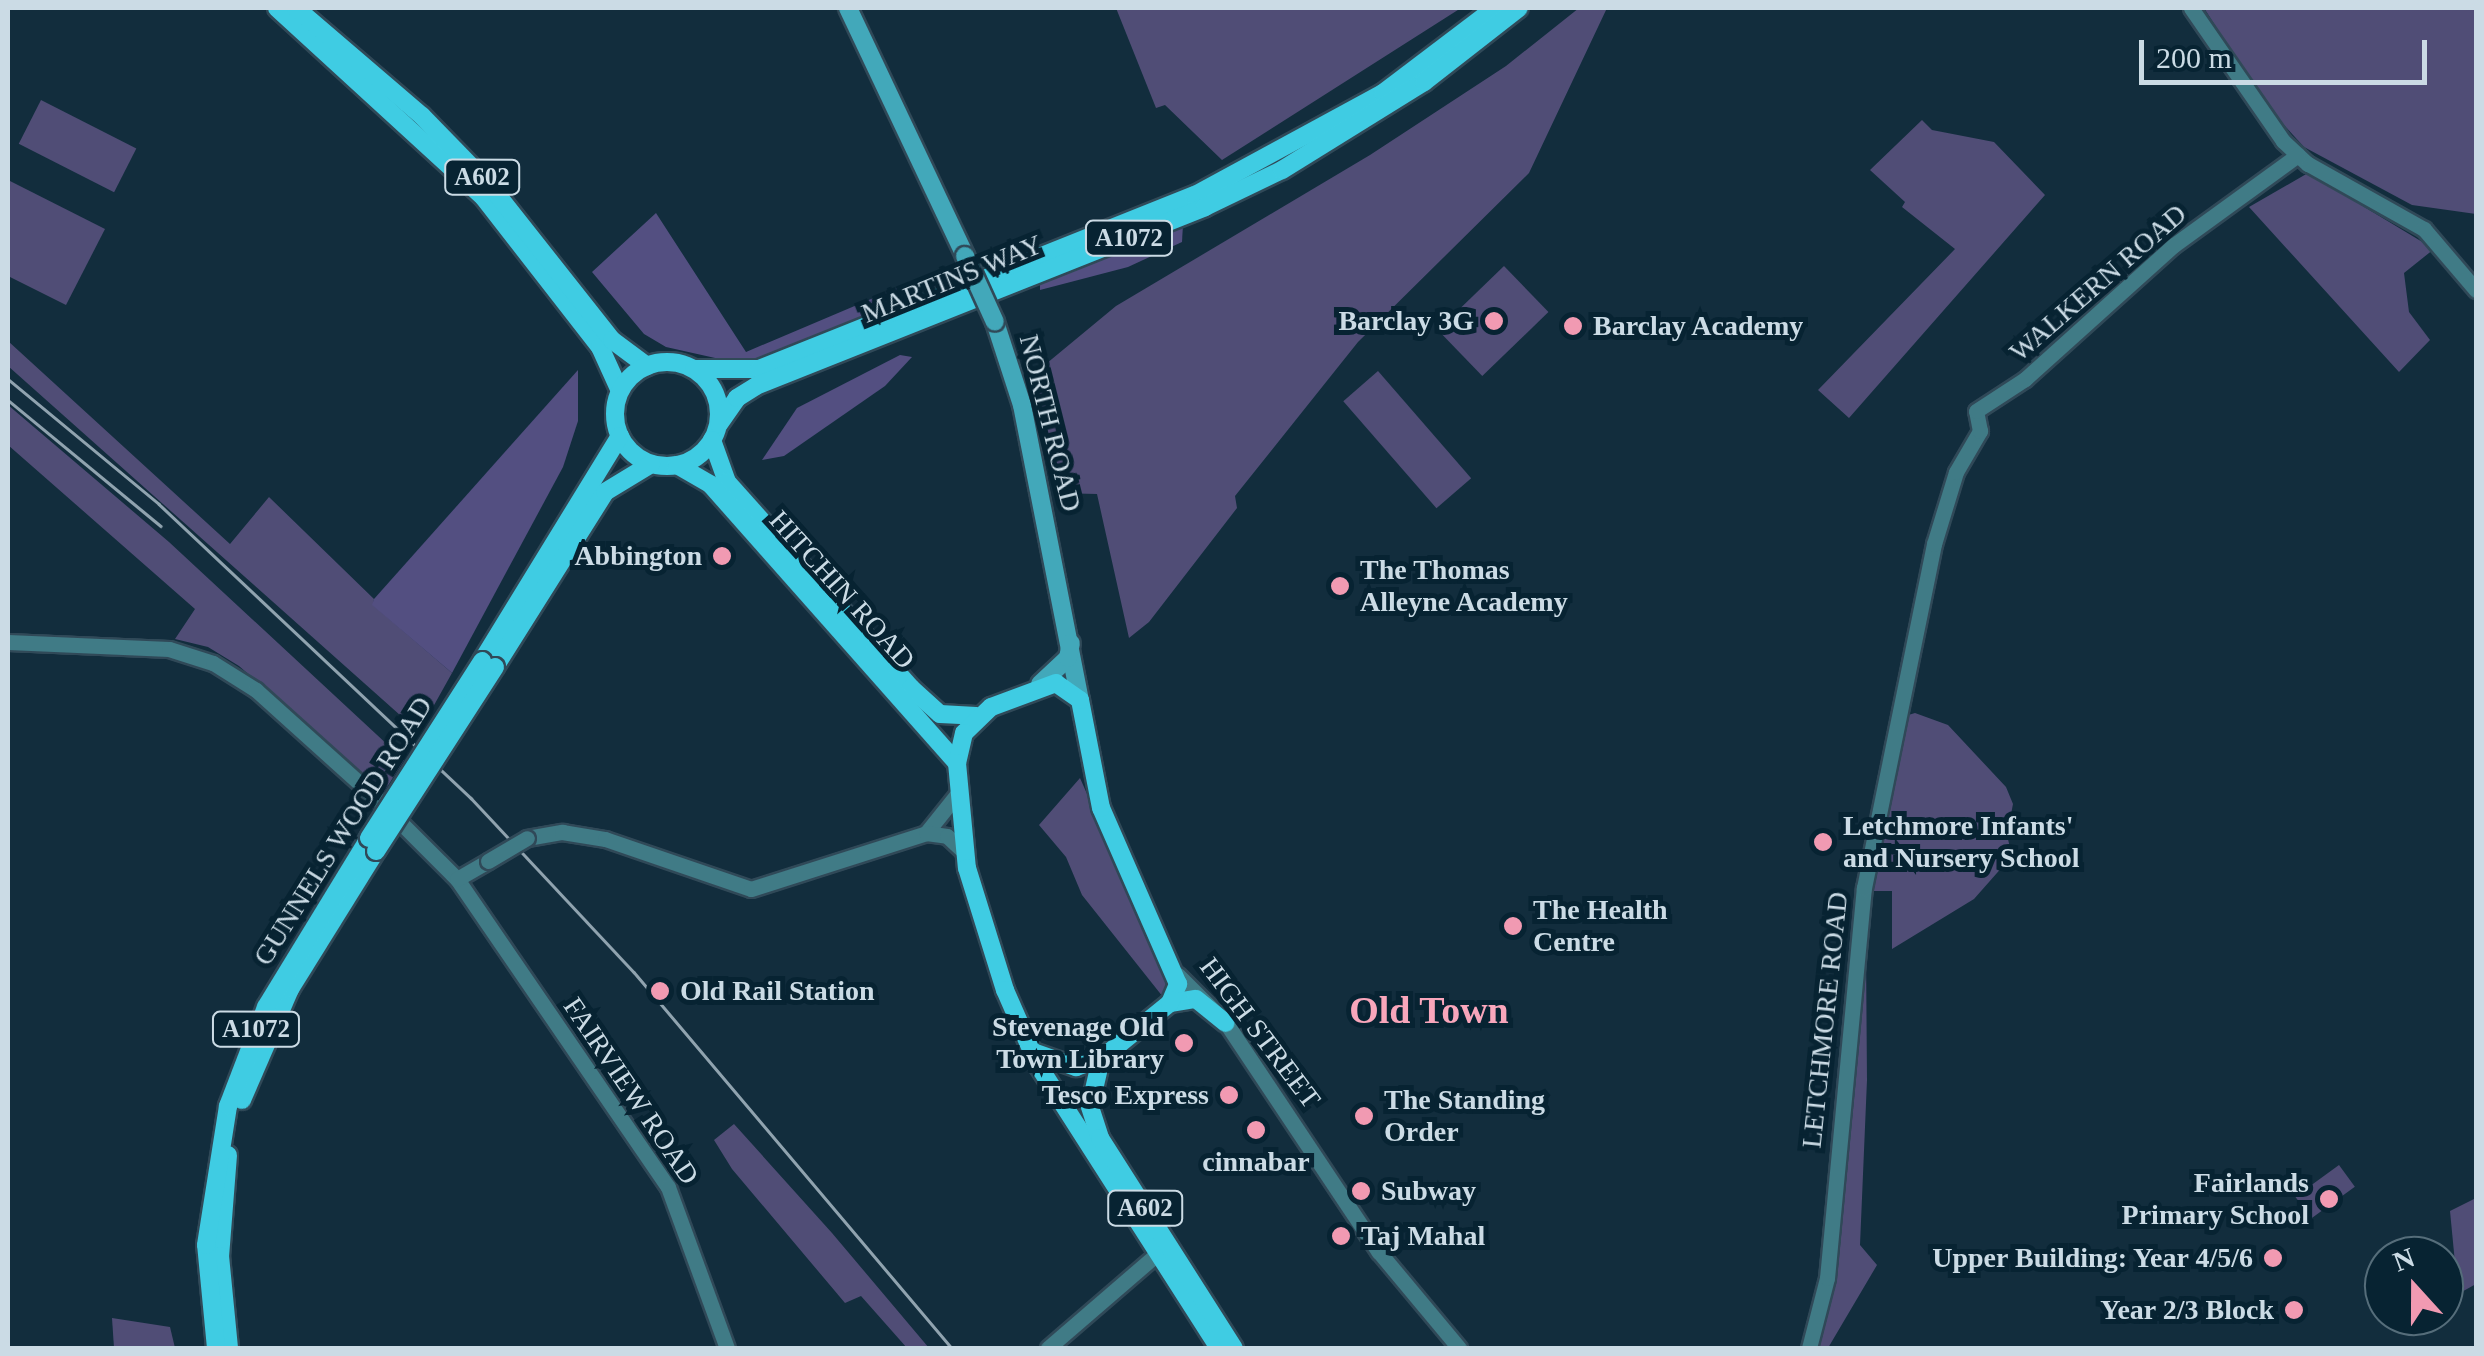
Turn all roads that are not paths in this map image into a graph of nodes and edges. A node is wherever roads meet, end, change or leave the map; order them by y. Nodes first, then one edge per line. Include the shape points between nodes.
1 (277, 8) edge
2 (296, 8) edge
3 (848, 8) edge
4 (1495, 8) edge
5 (1520, 8) edge
6 (2191, 8) edge
7 (2298, 155) junction
8 (2476, 290) edge
9 (647, 366) junction
10 (694, 369) junction
11 (620, 391) junction
12 (1976, 411) joint
13 (715, 432) junction
14 (620, 436) junction
15 (651, 464) junction
16 (677, 465) junction
17 (8, 642) edge
18 (1071, 643) junction
19 (488, 664) junction
20 (1040, 684) junction
21 (1081, 709) junction
22 (976, 716) junction
23 (957, 763) junction
24 (958, 793) junction
25 (926, 833) junction
26 (964, 852) junction
27 (456, 879) junction
28 (1178, 975) junction
29 (1170, 1003) junction
30 (1226, 1023) junction
31 (1033, 1052) junction
32 (1101, 1058) junction
33 (1158, 1253) junction
34 (214, 1287) junction
35 (216, 1348) edge
36 (229, 1348) edge
37 (727, 1348) edge
38 (1048, 1348) edge
39 (1218, 1348) edge
40 (1234, 1348) edge
41 (1459, 1348) edge
42 (1809, 1348) edge

1 - 11 main road, A602 via 484,198 600,347
2 - 9 main road, A602 via 422,116 492,188 612,340
3 - 18 main road, NORTH ROAD, bridge via 995,322 1022,405
4 - 10 main road, A1072 via 1383,94 1195,194 759,369
5 - 13 main road, MARTINS WAY / A1072 via 1424,82 1282,170 1205,208 756,386 737,398
6 - 7 street via 2255,108
7 - 8 street via 2424,229
7 - 12 street, WALKERN ROAD via 2159,257 2028,377
9 - 10 main road via 670,362
9 - 11 main road
10 - 13 main road via 718,401
11 - 14 main road, A602
12 - 42 street, LETCHMORE ROAD via 1980,431 1956,472 1934,544 1864,888 1827,1278
13 - 16 main road
13 - 22 main road, HITCHIN ROAD via 727,482 911,688 948,717
14 - 15 main road
14 - 19 main road, GUNNELS WOOD ROAD / A1072
15 - 16 main road
15 - 19 main road, GUNNELS WOOD ROAD / A1072 via 605,492
16 - 23 main road, HITCHIN ROAD via 711,484
17 - 27 street, FAIRVIEW ROAD via 168,649 213,662 340,762
18 - 20 main road via 1064,663
18 - 21 main road, NORTH ROAD
19 - 34 main road, GUNNELS WOOD ROAD / A1072, bridge via 247,1046 220,1138
20 - 21 main road via 1062,685
20 - 22 main road
21 - 28 main road, HIGH STREET via 1101,808 1146,918
22 - 23 main road, A602
23 - 24 main road, A602
24 - 25 street
24 - 26 main road, A602
25 - 26 street via 947,836
25 - 27 street, bridge via 751,889 605,839 550,832
26 - 31 main road, A602 via 1005,990
27 - 37 street, FAIRVIEW ROAD via 668,1187
28 - 29 main road
28 - 30 street, HIGH STREET
29 - 30 main road via 1196,999
29 - 32 main road
30 - 41 street, HIGH STREET via 1379,1252
31 - 32 main road via 1076,1067
31 - 33 main road, A602
32 - 40 main road, A602 via 1090,1107 1100,1138
33 - 38 street
33 - 39 main road, A602
34 - 35 main road, GUNNELS WOOD ROAD / A1072
34 - 36 main road, GUNNELS WOOD ROAD / A1072

